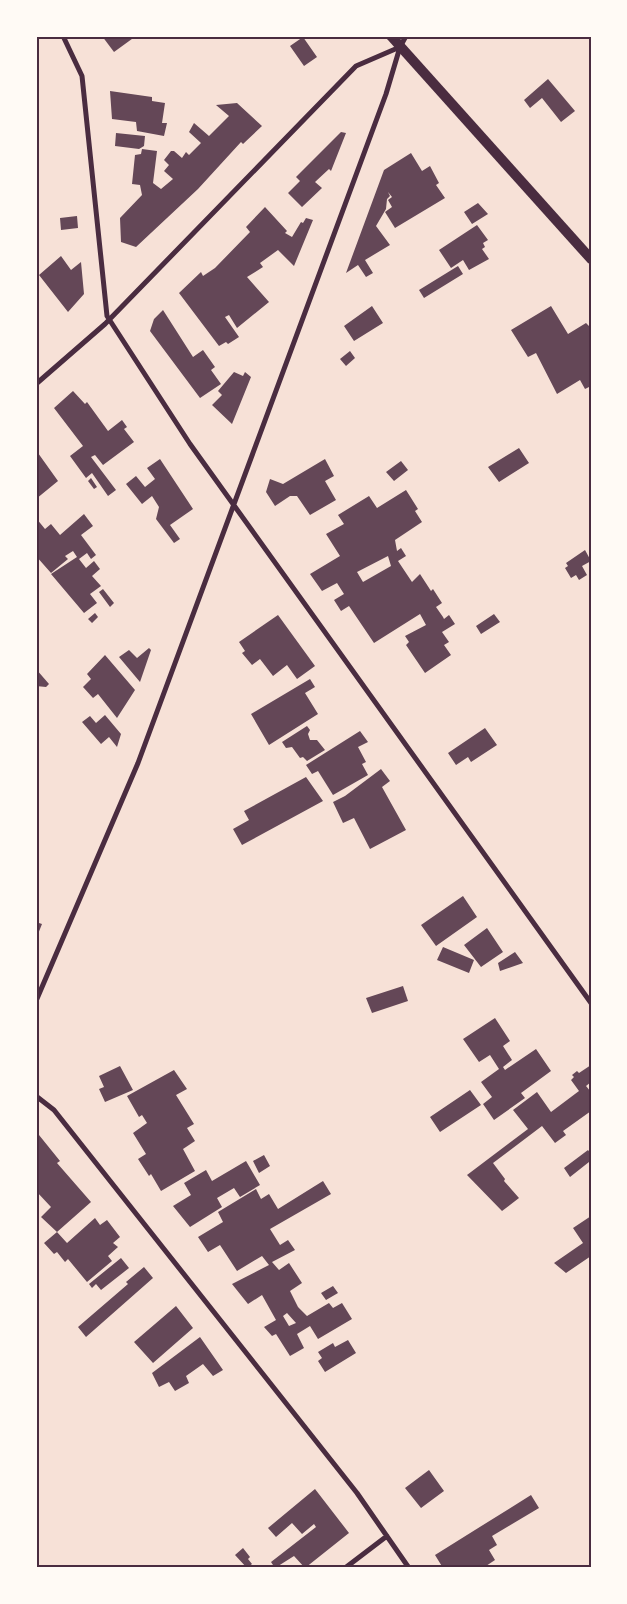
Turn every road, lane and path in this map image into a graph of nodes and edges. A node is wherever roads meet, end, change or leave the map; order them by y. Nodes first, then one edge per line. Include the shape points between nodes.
1 (63, 36) edge
2 (391, 36) edge
3 (406, 36) edge
4 (400, 46) junction
5 (591, 259) edge
6 (110, 319) junction
7 (36, 384) edge
8 (233, 505) junction
9 (36, 1001) edge
10 (591, 1003) edge
11 (36, 1096) edge
12 (387, 1536) junction
13 (345, 1568) edge
14 (408, 1568) edge

1 - 6 street via 82,76
2 - 4 main road
3 - 4 street
4 - 5 main road
4 - 6 street via 356,66
4 - 8 street via 382,104
6 - 7 street
6 - 8 street
8 - 9 street via 138,763
8 - 10 street
11 - 12 street via 60,1118
12 - 13 street
12 - 14 street

